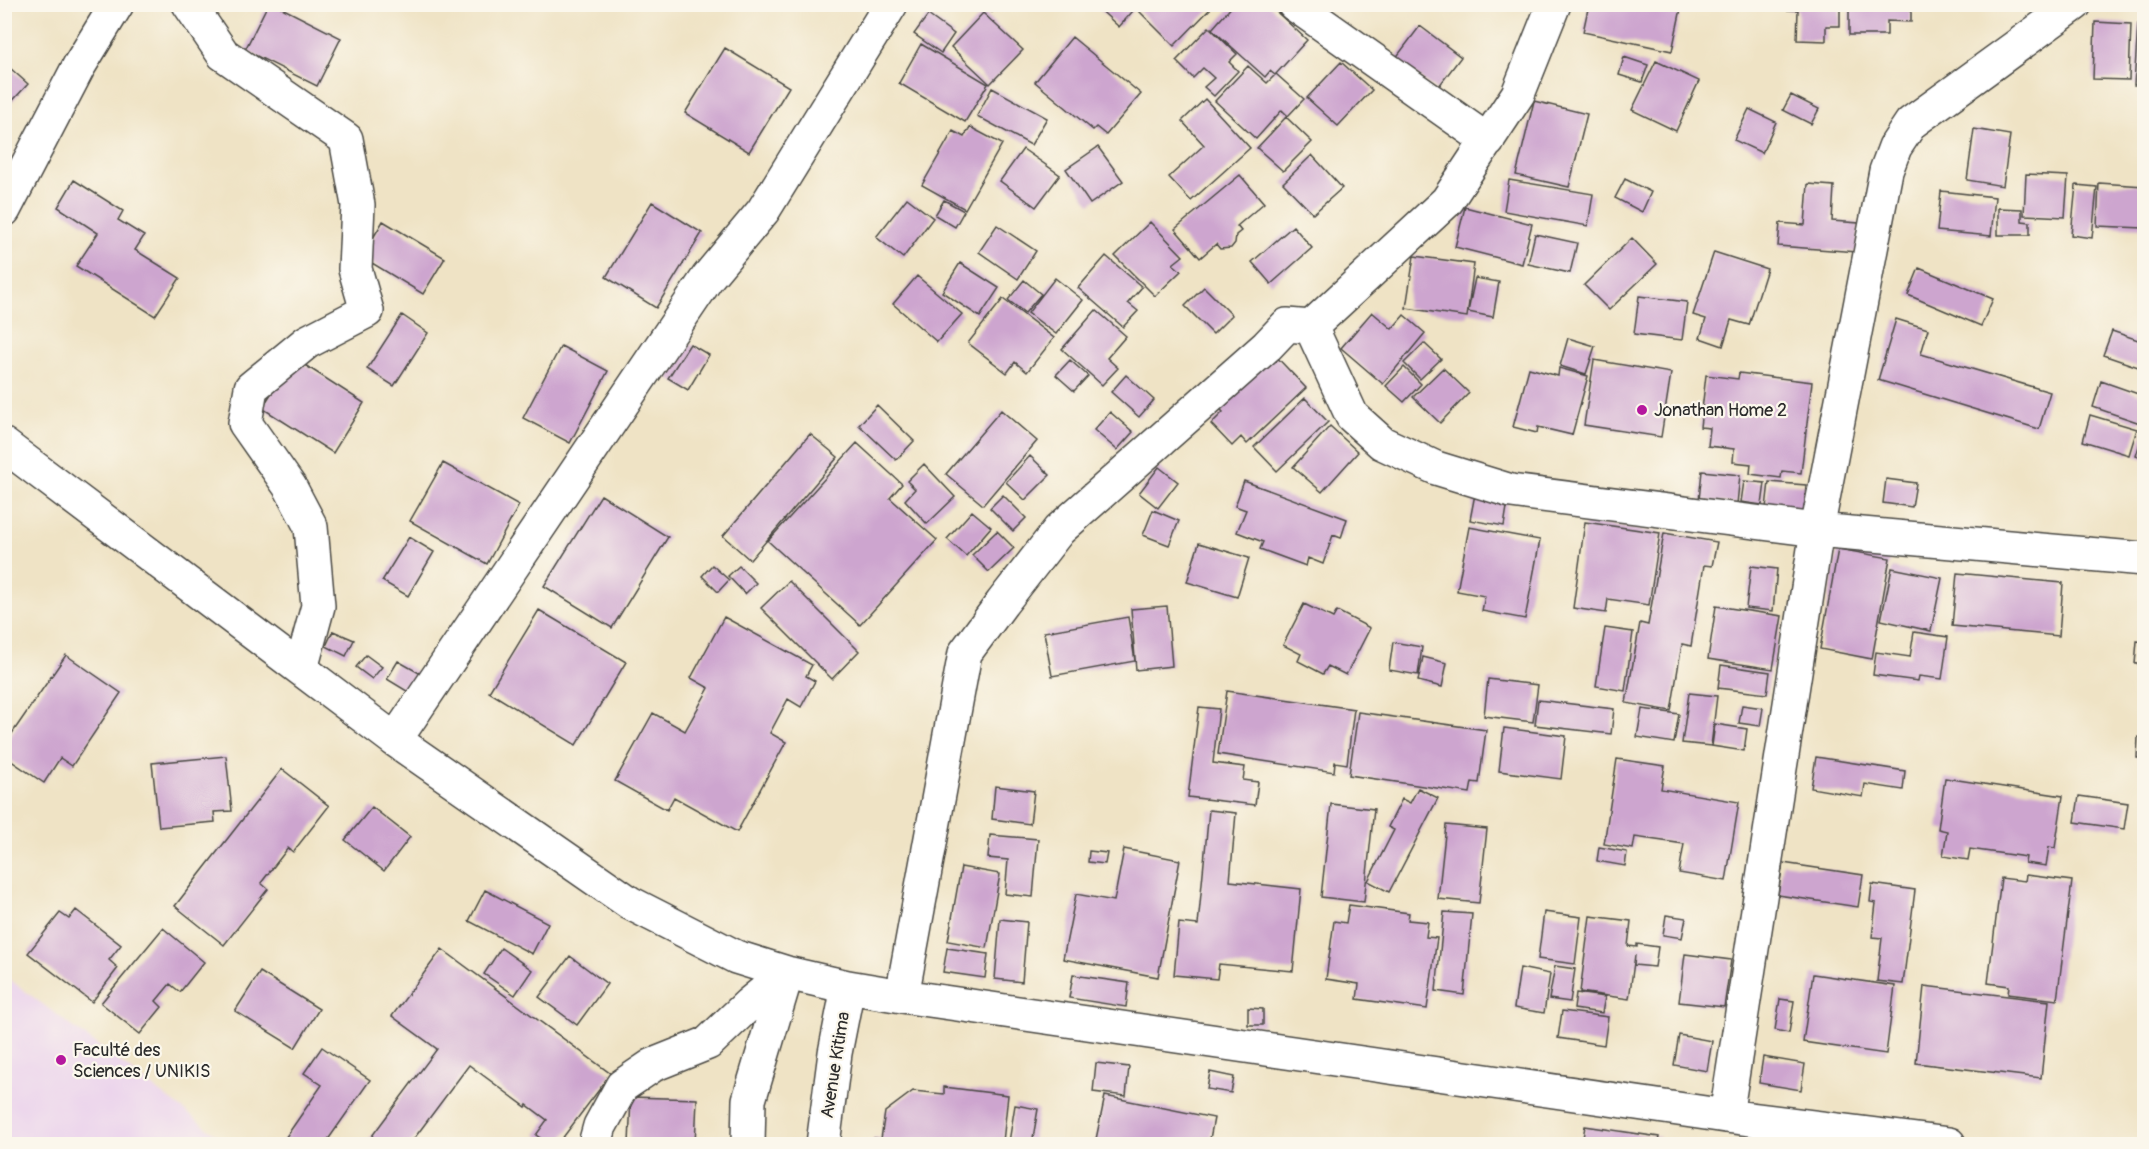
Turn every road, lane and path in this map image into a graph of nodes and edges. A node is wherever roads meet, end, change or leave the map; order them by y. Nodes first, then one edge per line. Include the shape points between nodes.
1 (117, 4) edge
2 (189, 4) edge
3 (891, 4) edge
4 (1294, 4) edge
5 (1554, 4) edge
6 (2074, 4) edge
7 (1488, 141) junction
8 (4, 210) edge
9 (1311, 327) junction
10 (4, 445) edge
11 (1817, 530) junction
12 (2145, 559) edge
13 (301, 669) junction
14 (395, 740) junction
15 (787, 973) junction
16 (848, 987) junction
17 (902, 996) junction
18 (1726, 1116) junction
19 (595, 1144) edge
20 (748, 1144) edge
21 (823, 1144) edge
22 (1949, 1144) edge

1 - 8 street via 79,66
2 - 13 street via 223,54 346,139 358,205 354,269 367,311 307,342 251,388 245,423 290,487 311,527 318,606
3 - 14 street via 763,211 708,277
4 - 7 street
5 - 7 street via 1518,94
6 - 11 street via 1911,123 1895,147 1886,171
7 - 9 street via 1447,201
9 - 11 street via 1352,416 1382,443 1436,468 1511,491
9 - 17 street via 1287,326 1059,531 965,653
10 - 13 street
11 - 12 street
11 - 18 street
13 - 14 street
14 - 15 street via 630,903 736,957
15 - 16 street
15 - 19 street via 708,1043 653,1065 622,1086 600,1126
15 - 20 street via 749,1100
16 - 17 street
16 - 21 street, Avenue Kitima
17 - 18 street
18 - 22 street

